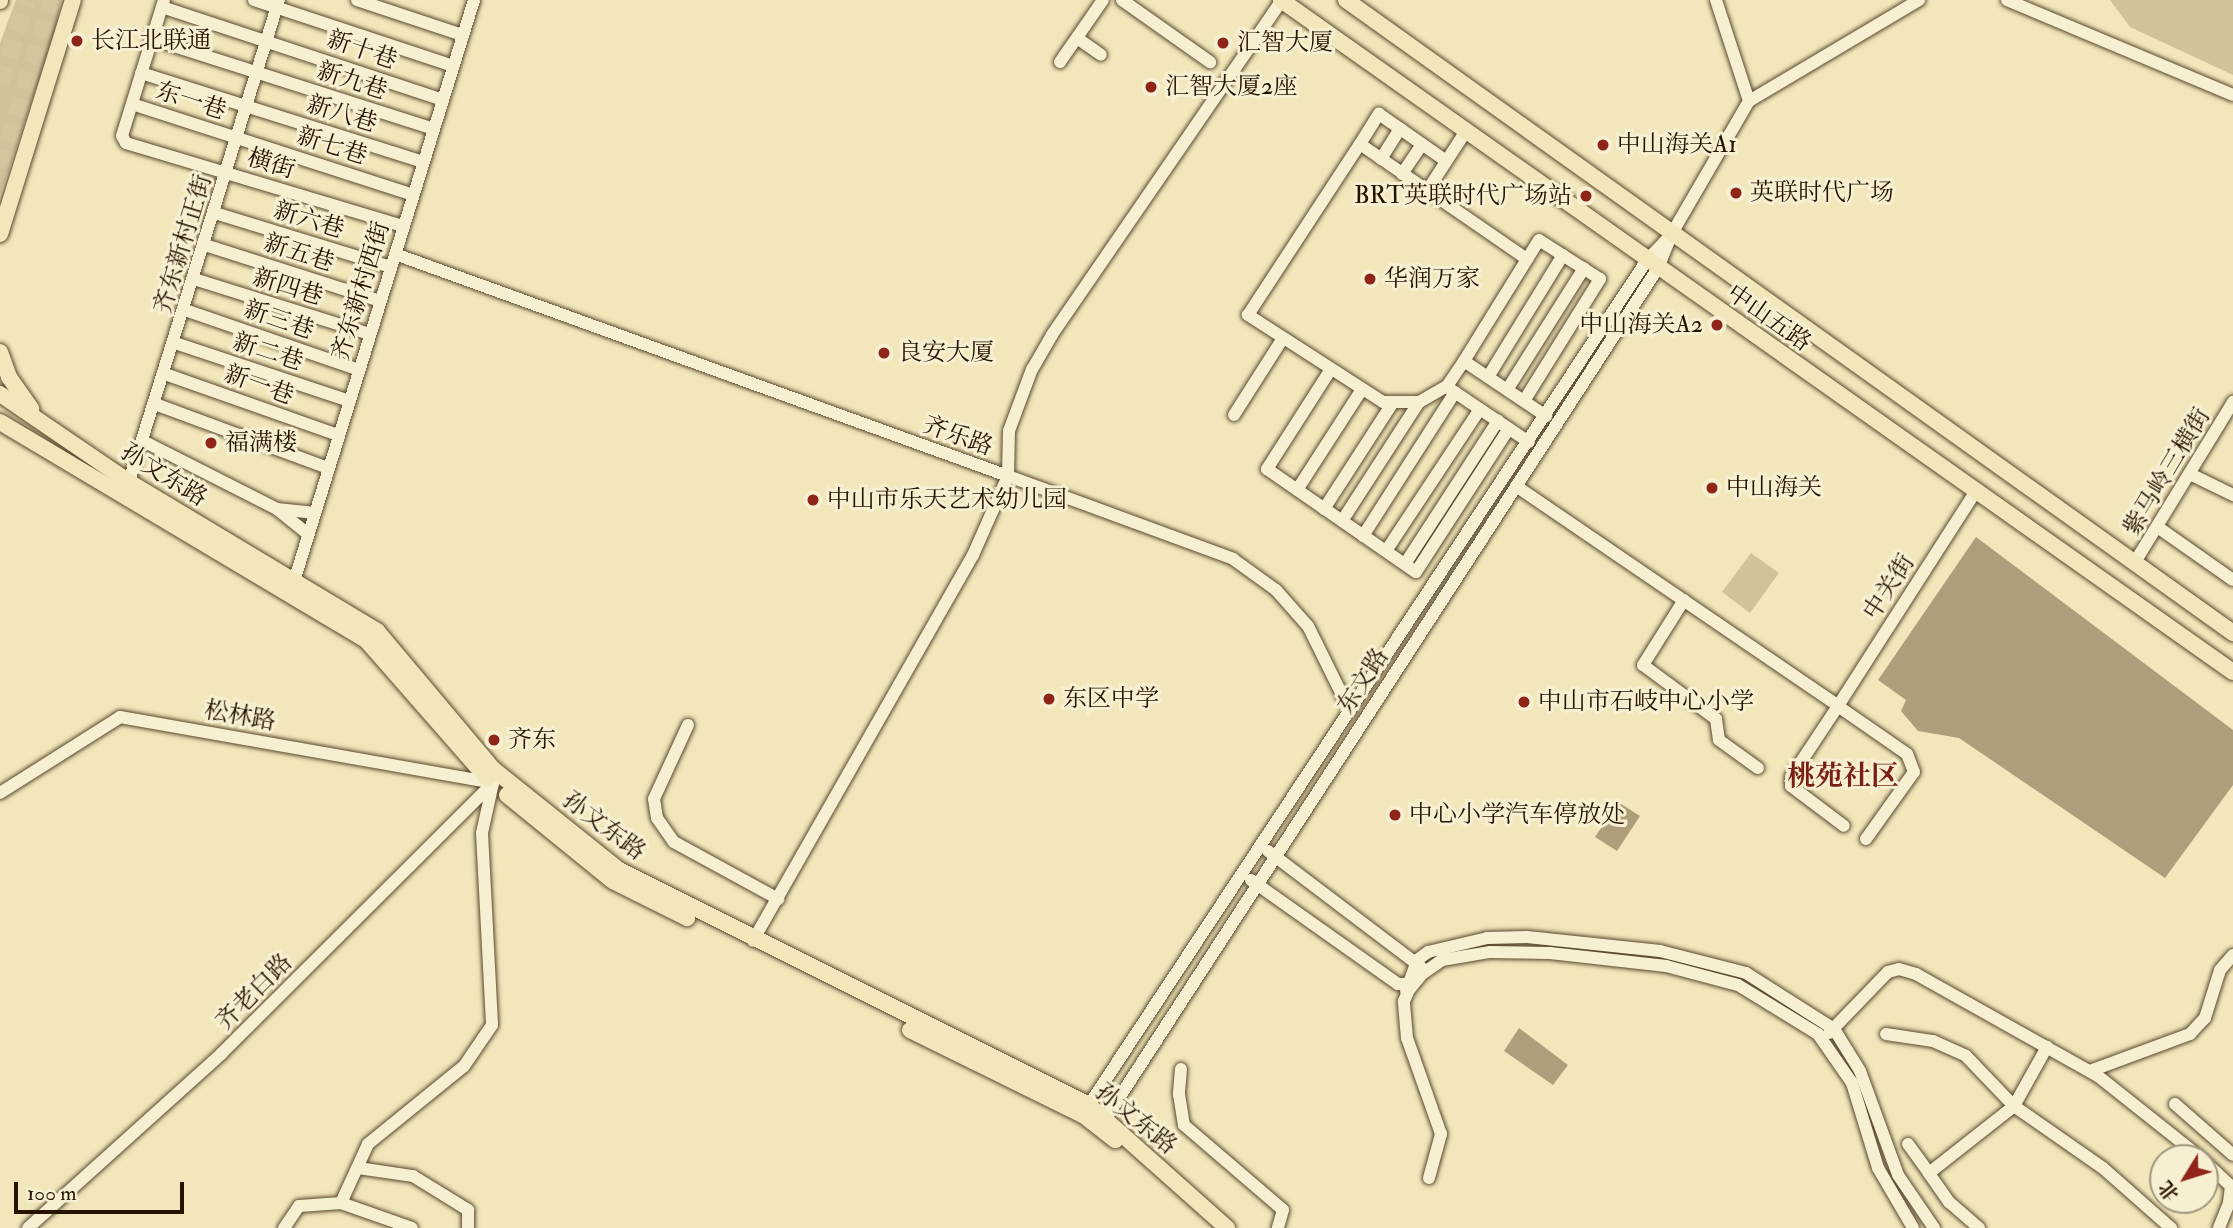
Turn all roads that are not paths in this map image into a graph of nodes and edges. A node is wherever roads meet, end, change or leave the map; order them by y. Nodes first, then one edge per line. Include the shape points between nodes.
1 (73, 0) edge
2 (254, 0) edge
3 (357, 0) edge
4 (1103, 0) edge
5 (1122, 0) edge
6 (1282, 0) edge
7 (1346, 0) edge
8 (1716, 0) edge
9 (1919, 0) edge
10 (2007, 0) edge
11 (470, 1) edge
12 (163, 4) edge
13 (278, 4) edge
14 (463, 35) junction
15 (1077, 38) junction
16 (152, 39) junction
17 (267, 40) junction
18 (1101, 55) dead end
19 (1060, 62) dead end
20 (1210, 62) dead end
21 (453, 66) junction
22 (257, 72) junction
23 (141, 73) junction
24 (2233, 95) edge
25 (443, 100) junction
26 (1749, 101) junction
27 (132, 104) junction
28 (248, 107) junction
29 (433, 129) junction
30 (1400, 129) junction
31 (1466, 131) junction
32 (238, 138) junction
33 (1360, 144) junction
34 (1422, 144) junction
35 (1381, 159) junction
36 (1446, 161) junction
37 (423, 162) junction
38 (227, 173) junction
39 (1402, 174) junction
40 (1427, 191) junction
41 (413, 195) junction
42 (215, 213) junction
43 (403, 226) junction
44 (0, 234) edge
45 (1671, 235) junction
46 (205, 246) junction
47 (395, 254) junction
48 (1563, 255) junction
49 (1527, 259) junction
50 (1653, 264) junction
51 (391, 267) junction
52 (1584, 268) junction
53 (194, 279) junction
54 (380, 301) junction
55 (185, 310) junction
56 (370, 334) junction
57 (1283, 338) junction
58 (175, 343) junction
59 (0, 352) edge
60 (1464, 361) junction
61 (1331, 369) junction
62 (359, 370) junction
63 (165, 374) junction
64 (1488, 377) junction
65 (1362, 389) junction
66 (1451, 389) junction
67 (1507, 390) junction
68 (0, 394) edge
69 (349, 401) junction
70 (1524, 401) junction
71 (1419, 402) junction
72 (2233, 402) edge
73 (155, 404) junction
74 (1392, 404) junction
75 (1479, 409) junction
76 (34, 414) junction
77 (1234, 415) dead end
78 (1546, 416) junction
79 (1503, 425) junction
80 (3, 426) edge
81 (338, 435) junction
82 (143, 441) junction
83 (1529, 442) junction
84 (328, 468) junction
85 (2192, 475) junction
86 (1008, 476) junction
87 (1516, 486) junction
88 (126, 490) junction
89 (1297, 490) junction
90 (1976, 491) junction
91 (2233, 495) edge
92 (277, 509) junction
93 (1324, 509) junction
94 (313, 513) junction
95 (1342, 521) junction
96 (2159, 528) junction
97 (307, 533) junction
98 (1363, 536) junction
99 (1386, 551) junction
100 (2135, 562) junction
101 (294, 579) junction
102 (2233, 580) edge
103 (290, 595) junction
104 (1684, 600) junction
105 (2233, 633) edge
106 (2233, 671) edge
107 (1838, 706) junction
108 (1350, 711) junction
109 (688, 725) dead end
110 (1758, 768) dead end
111 (497, 780) junction
112 (0, 793) edge
113 (1844, 826) dead end
114 (1866, 839) dead end
115 (1261, 846) junction
116 (1275, 856) junction
117 (1242, 874) junction
118 (1257, 885) junction
119 (778, 899) junction
120 (753, 941) junction
121 (2233, 955) edge
122 (1417, 960) junction
123 (1420, 976) junction
124 (1407, 986) junction
125 (1404, 1001) junction
126 (1834, 1029) junction
127 (1886, 1034) dead end
128 (1823, 1040) junction
129 (2047, 1046) junction
130 (1181, 1069) dead end
131 (2090, 1071) junction
132 (2175, 1104) dead end
133 (1089, 1105) junction
134 (2014, 1106) junction
135 (1106, 1118) junction
136 (1909, 1144) dead end
137 (2186, 1144) edge
138 (2233, 1155) edge
139 (358, 1168) junction
140 (1929, 1174) junction
141 (1429, 1178) dead end
142 (2232, 1186) edge
143 (341, 1203) junction
144 (29, 1228) edge
145 (284, 1228) edge
146 (412, 1228) edge
147 (468, 1228) edge
148 (1216, 1228) edge
149 (1227, 1228) edge
150 (1278, 1228) edge
151 (1913, 1228) edge
152 (1934, 1228) edge
153 (1979, 1228) edge
154 (2171, 1228) edge
155 (2218, 1228) edge

1 - 44 main road
2 - 13 street
3 - 14 street
4 - 15 street
5 - 20 street
6 - 31 main road, 中山五路
6 - 86 street via 1032,369 1009,431
7 - 45 main road, 中山五路
8 - 26 street
9 - 26 street
10 - 24 street
11 - 14 street, 齐东新村西街
12 - 16 street
12 - 17 street, 新十巷
13 - 17 street, 齐东新村正街
13 - 21 street
14 - 21 street, 齐东新村西街
15 - 18 street
15 - 19 street
16 - 22 street, 新九巷
16 - 23 street
17 - 22 street, 齐东新村正街
17 - 25 street, 新十巷
21 - 25 street, 齐东新村西街
22 - 28 street, 齐东新村正街
22 - 29 street, 新九巷
23 - 27 street
23 - 28 street, 新八巷
25 - 29 street, 齐东新村西街
26 - 45 street
27 - 32 street, 东一巷
27 - 38 street, 横街 via 122,136 126,143
28 - 32 street, 齐东新村正街
28 - 37 street, 新八巷
29 - 37 street, 齐东新村西街
30 - 33 street via 1379,114
30 - 34 street
30 - 35 street
31 - 36 street
31 - 50 main road, 中山五路
32 - 38 street, 齐东新村正街
32 - 41 street, 新七巷
33 - 35 street
33 - 57 street via 1248,315
34 - 36 street
34 - 39 street
35 - 39 street
36 - 40 street
37 - 41 street, 齐东新村西街
38 - 42 street, 齐东新村正街
38 - 43 street, 横街
39 - 40 street
40 - 49 street
41 - 43 street, 齐东新村西街
42 - 46 street, 齐东新村正街
42 - 51 street, 新六巷
43 - 47 street, 齐东新村西街
45 - 50 street
45 - 100 main road, 中山五路
46 - 53 street, 齐东新村正街
46 - 54 street, 新五巷
47 - 51 street, 齐东新村西街
47 - 86 street, 齐乐路
48 - 49 street via 1539,240
48 - 52 street
48 - 64 street
49 - 60 street
50 - 78 street, 东文路
50 - 87 street, 东文路
50 - 90 main road, 中山五路
51 - 54 street, 齐东新村西街
52 - 67 street
52 - 70 street via 1600,279
53 - 55 street, 齐东新村正街
53 - 56 street, 新四巷
54 - 56 street, 齐东新村西街
55 - 58 street, 齐东新村正街
55 - 62 street, 新三巷
56 - 62 street, 齐东新村西街
57 - 61 street
57 - 77 street
58 - 63 street, 齐东新村正街
58 - 69 street, 新二巷
59 - 76 main road via 9,377
60 - 64 street
60 - 66 street
61 - 65 street
61 - 89 street via 1267,469
62 - 69 street, 齐东新村西街
63 - 73 street, 齐东新村正街
63 - 81 street, 新一巷
64 - 67 street
65 - 74 street
65 - 89 street
66 - 71 street
66 - 75 street
66 - 98 street
67 - 70 street
68 - 76 main road, 孙文东路
69 - 81 street, 齐东新村西街
70 - 78 street
71 - 74 street
71 - 95 street
72 - 85 street, 紫马岭三横街
73 - 82 street, 齐东新村正街
73 - 84 street
74 - 93 street
75 - 79 street
75 - 99 street
76 - 88 main road, 孙文东路
78 - 83 street, 东文路
79 - 83 street
79 - 99 street via 1405,564
80 - 88 main road, 孙文东路
81 - 84 street, 齐东新村西街
82 - 88 street, 齐东新村正街
82 - 92 street
83 - 108 street, 东文路
84 - 94 street, 齐东新村西街
85 - 91 street
85 - 96 street, 紫马岭三横街
86 - 108 street via 1233,559 1276,590 1308,626
86 - 119 street, 齐乐路 via 973,555
87 - 104 street
87 - 116 street, 东文路
88 - 101 main road, 孙文东路
88 - 103 main road, 孙文东路
89 - 93 street
90 - 106 main road, 中山五路
90 - 107 street, 中关街
92 - 94 street
92 - 97 street
93 - 95 street
94 - 97 street, 齐东新村西街
95 - 98 street
96 - 100 street, 紫马岭三横街
96 - 102 street
97 - 101 street, 齐东新村西街
98 - 99 street
100 - 105 main road, 中山五路
101 - 103 street, 齐东新村西街
101 - 111 main road, 孙文东路 via 377,631
103 - 111 main road, 孙文东路 via 367,641
104 - 107 street
104 - 110 street via 1643,665 1716,719 1719,740
107 - 113 street, 中关街 via 1791,778 1791,786
107 - 114 street via 1906,754 1914,772
108 - 115 street, 东文路
109 - 119 street via 654,799 657,818 674,842
111 - 112 street, 松林路 via 120,717
111 - 120 main road, 孙文东路 via 619,870
111 - 139 street via 482,833 492,1025 464,1066 368,1144
111 - 144 street, 齐老白路 via 221,1054
111 - 148 main road, 孙文东路 via 612,881 1083,1115
115 - 116 street
115 - 117 street, 东文路
116 - 118 street, 东文路
116 - 122 street
117 - 118 street
117 - 133 street, 东文路
118 - 124 street
118 - 135 street, 东文路
119 - 120 street, 齐乐路
120 - 133 main road, 孙文东路
121 - 131 street via 2220,970 2205,1018 2190,1034
122 - 123 street
122 - 124 street
122 - 126 street via 1438,947 1487,938 1527,937 1660,951 1746,973
123 - 124 street
123 - 125 street
123 - 128 street via 1442,960 1490,952 1550,953 1666,966 1756,993
124 - 125 street
125 - 141 street via 1407,1038 1441,1134
126 - 128 street
126 - 129 street via 1888,972 1899,969
126 - 152 street via 1860,1070 1898,1175
127 - 134 street via 1933,1041 1966,1056
128 - 151 street via 1852,1083 1878,1168
129 - 131 street
129 - 134 street
130 - 150 street via 1184,1125 1283,1210
131 - 137 street
132 - 138 street
133 - 135 main road, 孙文东路
134 - 140 street
134 - 154 street via 2104,1168
135 - 149 main road, 孙文东路
136 - 140 street
139 - 143 street
139 - 147 street via 413,1176 468,1210
140 - 153 street via 1949,1202
142 - 155 street
143 - 145 street via 299,1206
143 - 146 street

